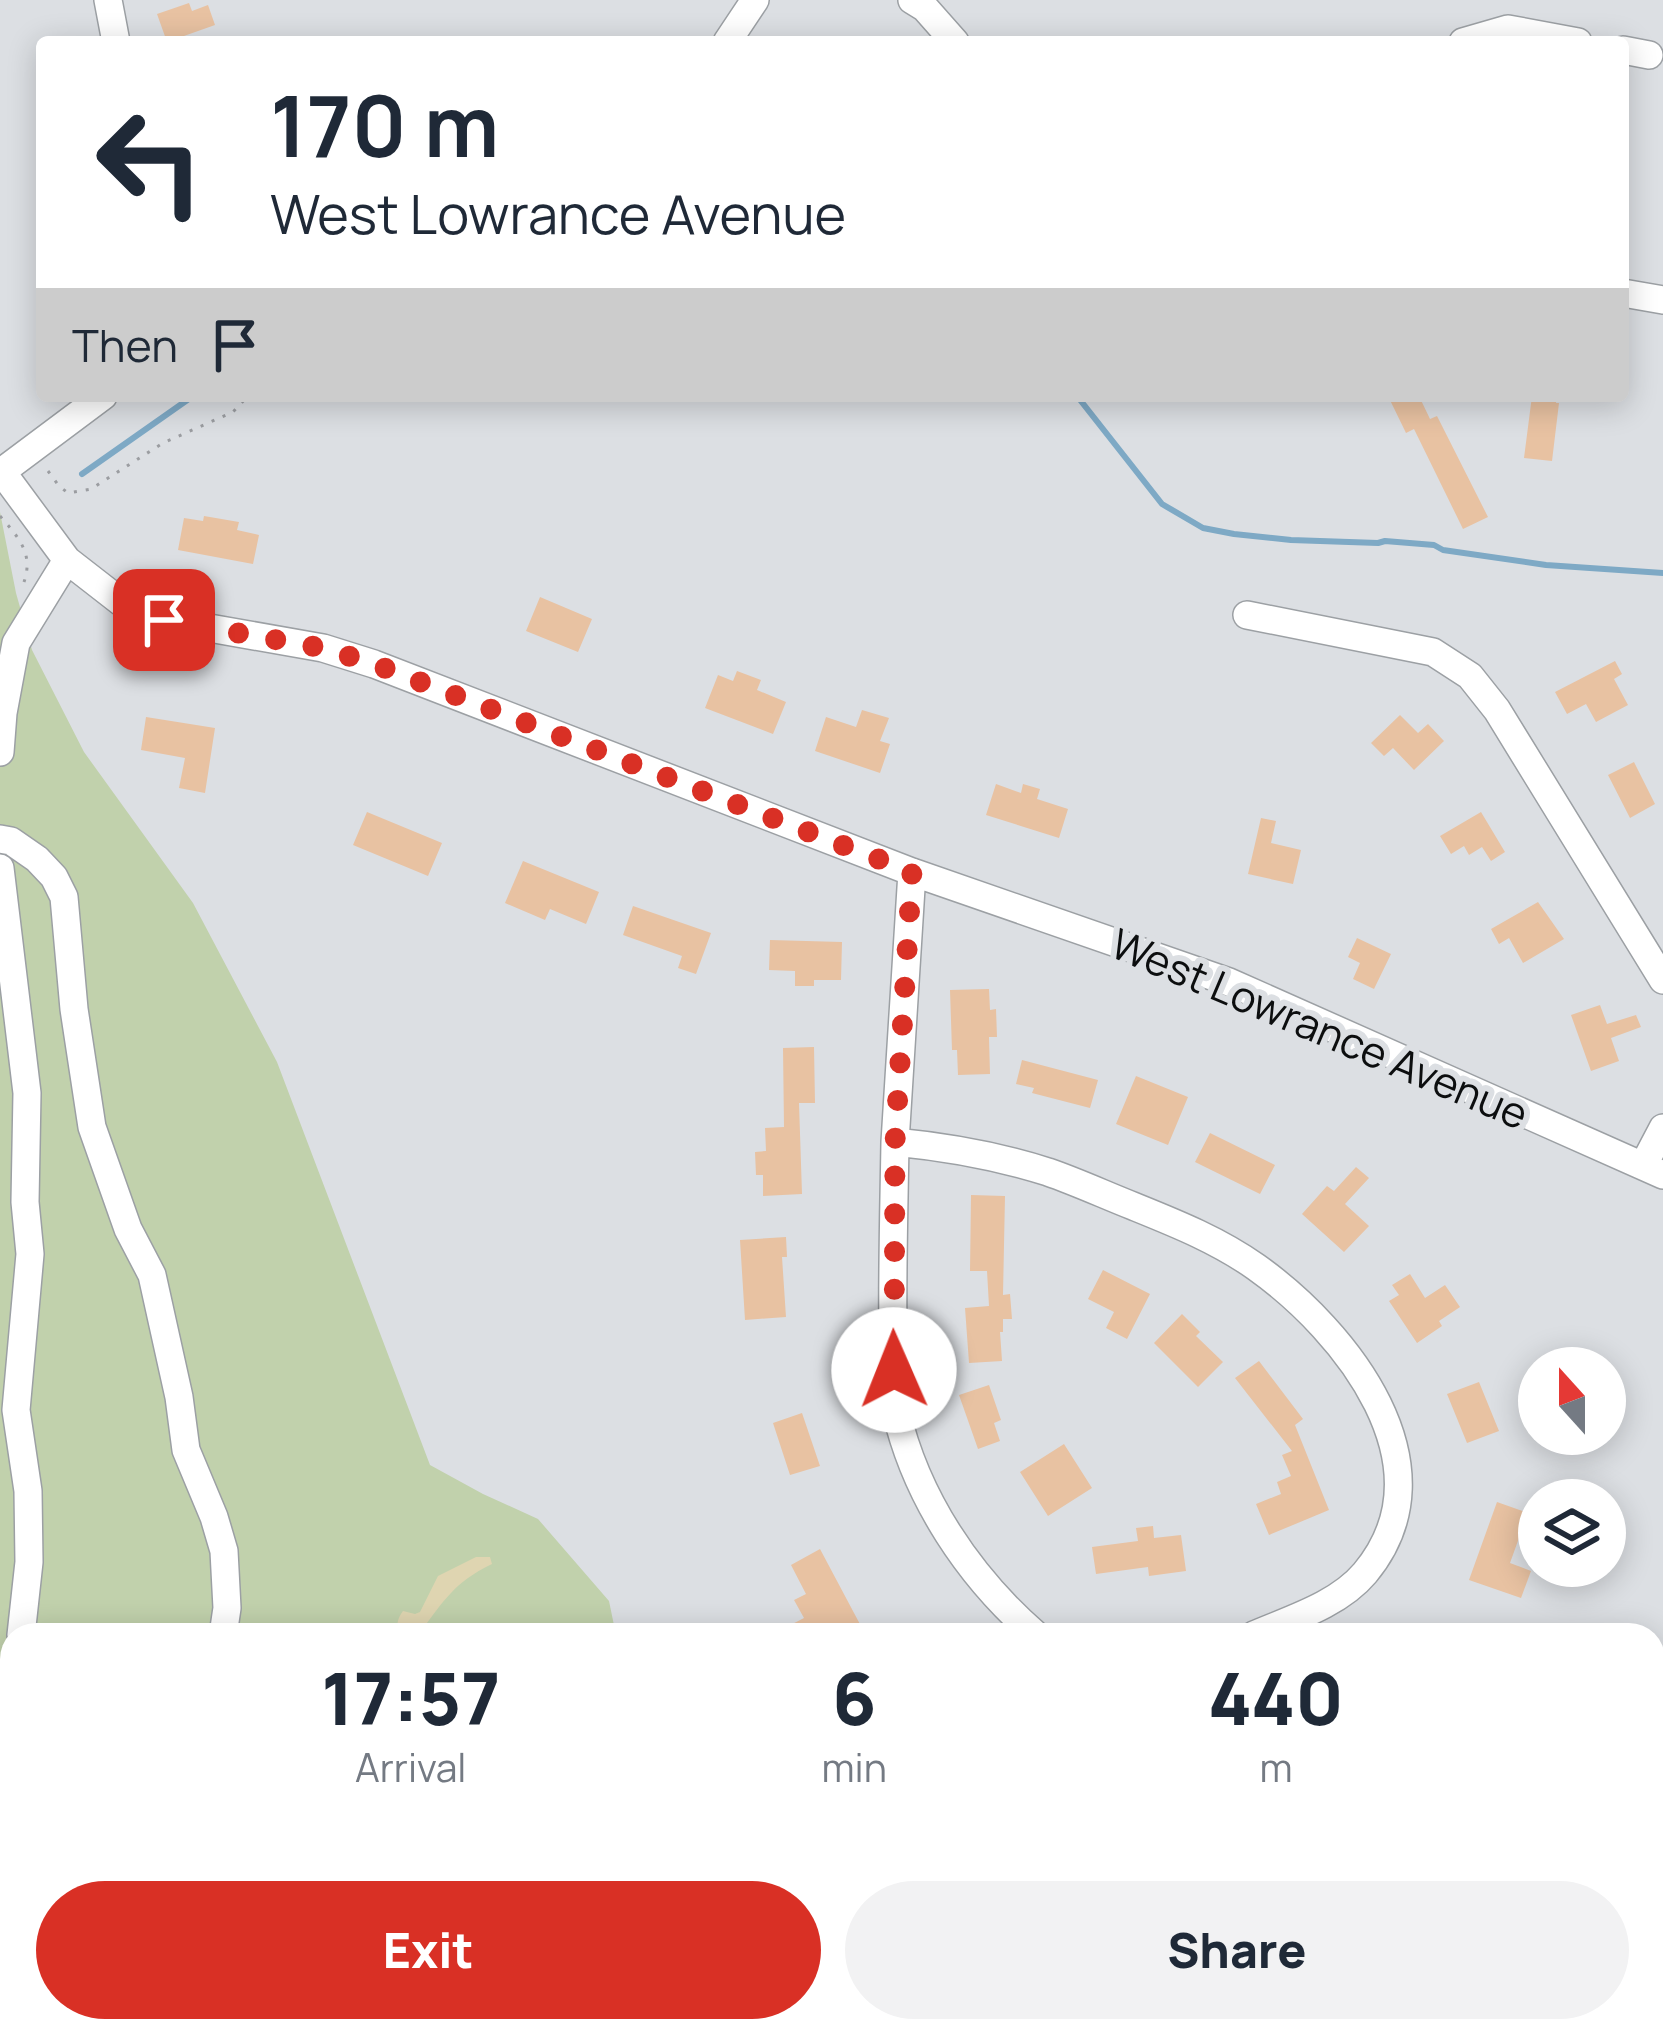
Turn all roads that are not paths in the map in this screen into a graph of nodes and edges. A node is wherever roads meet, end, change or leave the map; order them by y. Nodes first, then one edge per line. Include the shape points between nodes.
1 (108, 0) edge
2 (755, 0) edge
3 (912, 0) edge
4 (115, 36) edge
5 (731, 36) edge
6 (950, 36) edge
7 (1479, 36) edge
8 (1546, 36) edge
9 (1629, 293) edge
10 (1663, 300) edge
11 (95, 402) edge
12 (1, 472) edge
13 (67, 560) junction
14 (1247, 615) dead end
15 (0, 752) edge
16 (0, 839) edge
17 (0, 868) edge
18 (912, 872) junction
19 (1663, 980) edge
20 (1663, 1128) edge
21 (895, 1142) junction
22 (1653, 1171) edge
23 (22, 1623) edge
24 (224, 1623) edge
25 (1022, 1623) edge
26 (1282, 1623) edge

1 - 4 street
2 - 5 street
3 - 6 street
7 - 8 street via 1508,29
9 - 10 street
11 - 12 street
12 - 13 street, West Lowrance Avenue
13 - 15 street via 16,643
13 - 18 street, West Lowrance Avenue via 121,602 164,620 374,664
14 - 19 street via 1433,652 1470,676
16 - 24 street via 37,859 64,898 92,1127 152,1275 186,1450 224,1551
17 - 23 street via 27,1093 29,1292 16,1410 28,1491
18 - 21 street
18 - 22 street, West Lowrance Avenue via 1229,982
20 - 22 street
21 - 25 street via 895,1408 920,1483 959,1552
21 - 26 street via 1048,1172 1191,1229 1254,1265 1346,1351 1395,1447 1400,1493 1388,1538 1363,1576

